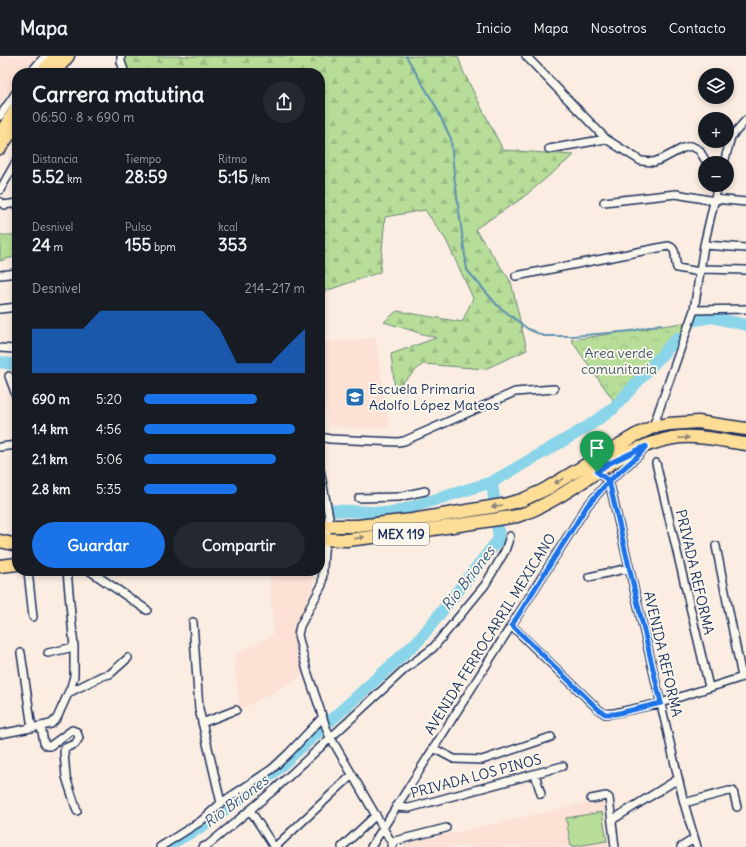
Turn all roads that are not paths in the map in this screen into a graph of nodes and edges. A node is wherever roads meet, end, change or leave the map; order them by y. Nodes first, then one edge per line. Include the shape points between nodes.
1 (46, 56) edge
2 (56, 56) edge
3 (68, 56) edge
4 (121, 56) edge
5 (526, 56) edge
6 (35, 68) edge
7 (46, 68) edge
8 (58, 68) edge
9 (123, 68) edge
10 (12, 98) edge
11 (0, 116) edge
12 (12, 116) edge
13 (746, 120) edge
14 (12, 130) edge
15 (0, 134) edge
16 (606, 140) junction
17 (0, 148) edge
18 (549, 149) dead end
19 (703, 156) edge
20 (726, 156) edge
21 (12, 169) edge
22 (0, 190) edge
23 (717, 192) edge
24 (715, 200) junction
25 (0, 202) edge
26 (604, 202) dead end
27 (746, 202) edge
28 (12, 203) edge
29 (704, 245) junction
30 (746, 248) edge
31 (700, 270) junction
32 (746, 270) edge
33 (12, 274) edge
34 (0, 275) edge
35 (516, 276) dead end
36 (12, 308) edge
37 (0, 309) edge
38 (746, 309) edge
39 (694, 310) junction
40 (0, 348) edge
41 (12, 349) edge
42 (9, 376) dead end
43 (12, 384) edge
44 (554, 389) dead end
45 (653, 427) junction
46 (746, 428) edge
47 (325, 438) edge
48 (746, 444) edge
49 (12, 446) edge
50 (646, 446) junction
51 (0, 447) edge
52 (656, 463) dead end
53 (597, 472) junction
54 (609, 481) junction
55 (425, 491) dead end
56 (325, 496) edge
57 (359, 498) dead end
58 (441, 515) junction
59 (412, 520) junction
60 (325, 523) edge
61 (443, 528) junction
62 (414, 532) junction
63 (510, 536) dead end
64 (325, 539) edge
65 (0, 541) edge
66 (12, 545) edge
67 (716, 546) dead end
68 (12, 547) edge
69 (0, 551) edge
70 (12, 565) edge
71 (0, 566) edge
72 (629, 568) junction
73 (29, 576) edge
74 (67, 576) edge
75 (97, 576) edge
76 (323, 576) edge
77 (589, 577) dead end
78 (147, 610) dead end
79 (33, 617) dead end
80 (193, 622) dead end
81 (512, 625) junction
82 (74, 647) junction
83 (21, 653) dead end
84 (48, 653) dead end
85 (128, 658) dead end
86 (744, 676) edge
87 (709, 688) junction
88 (68, 693) junction
89 (661, 703) junction
90 (236, 710) dead end
91 (322, 718) junction
92 (202, 723) junction
93 (41, 726) junction
94 (32, 728) junction
95 (0, 734) edge
96 (551, 737) dead end
97 (330, 738) junction
98 (434, 748) junction
99 (563, 766) dead end
100 (535, 774) junction
101 (352, 775) junction
102 (678, 778) junction
103 (541, 794) dead end
104 (591, 799) dead end
105 (684, 802) junction
106 (221, 803) junction
107 (396, 807) junction
108 (737, 807) dead end
109 (250, 810) junction
110 (76, 811) dead end
111 (376, 815) junction
112 (612, 820) junction
113 (383, 828) junction
114 (446, 828) dead end
115 (694, 839) junction
116 (391, 845) edge
117 (160, 847) edge
118 (203, 847) edge
119 (274, 847) edge
120 (342, 847) edge
121 (371, 847) edge
122 (616, 847) edge
123 (681, 847) edge
124 (696, 847) edge

1 - 6 street
2 - 7 main road
3 - 8 main road
4 - 9 street
5 - 16 street
10 - 11 street
12 - 15 main road
13 - 20 street via 731,137
14 - 17 main road
16 - 18 street
16 - 19 street via 641,161 654,162 691,146 699,150
21 - 22 street
23 - 24 street
24 - 26 street via 676,194
24 - 27 street
24 - 29 street
25 - 28 street
29 - 30 street
29 - 31 street
31 - 32 street
31 - 35 street via 677,268 675,250 668,246
31 - 39 street
33 - 34 street
36 - 37 street
38 - 39 street
39 - 45 street
40 - 41 street
42 - 43 street
44 - 47 street via 515,392 404,441
45 - 46 main road, MEX 119 via 698,422
45 -> 58 main road, MEX 119 via 532,496 515,502
50 -> 48 main road, MEX 119 via 673,438 694,437
49 - 51 street
50 - 53 main road, MEX 119
50 - 54 street, AVENIDA FERROCARRIL MEXICANO
52 - 87 street, PRIVADA REFORMA
53 - 54 street
53 - 61 main road, MEX 119 via 530,512
54 - 72 street, AVENIDA REFORMA
54 - 81 street, AVENIDA FERROCARRIL MEXICANO via 587,506
55 - 57 street via 398,497
56 - 60 street
58 - 59 main road, MEX 119
58 - 61 main road
59 - 60 main road, MEX 119 via 357,526
59 - 62 main road
61 - 62 main road, MEX 119
64 -> 62 main road, MEX 119 via 347,540
63 - 97 street via 505,552 485,585 433,648
65 - 66 main road
67 - 86 street
68 - 69 main road
70 - 71 main road
72 - 77 street
72 - 89 street, AVENIDA REFORMA
73 - 79 street
74 - 82 street
75 - 78 street
76 - 91 street via 322,585 300,626 298,635
80 - 92 street
81 - 89 street via 605,714
81 - 98 street, AVENIDA FERROCARRIL MEXICANO
82 - 84 street
82 - 88 street via 74,676
83 - 94 street
85 - 88 street via 110,674
86 - 87 street
87 - 89 street
88 - 93 street via 57,718 51,724
89 - 102 street, AVENIDA REFORMA
90 - 92 street
91 - 97 street
91 - 106 street via 272,769
92 - 106 street
93 - 94 street
93 - 110 street via 44,743 47,746 72,730 77,732 79,738 75,744 65,748 64,752 66,777
94 - 95 street
96 - 98 street via 482,760 454,759
97 - 101 street
97 - 109 street
98 - 107 street, AVENIDA FERROCARRIL MEXICANO
99 - 100 street, PRIVADA LOS PINOS
100 - 103 street
100 - 107 street, PRIVADA LOS PINOS via 409,808
101 - 111 street
101 - 119 street
102 - 105 street, AVENIDA REFORMA
102 - 112 street
104 - 112 street via 606,796 609,798
105 - 108 street via 733,791
105 - 115 street, AVENIDA REFORMA
106 - 117 street via 200,821
107 - 113 street, AVENIDA FERROCARRIL MEXICANO
109 - 118 street
109 - 119 street
111 - 113 street
111 - 120 street
112 - 122 street
113 - 116 street
113 - 121 street, AVENIDA FERROCARRIL MEXICANO
114 - 116 street
115 - 123 street
115 - 124 street, AVENIDA REFORMA

